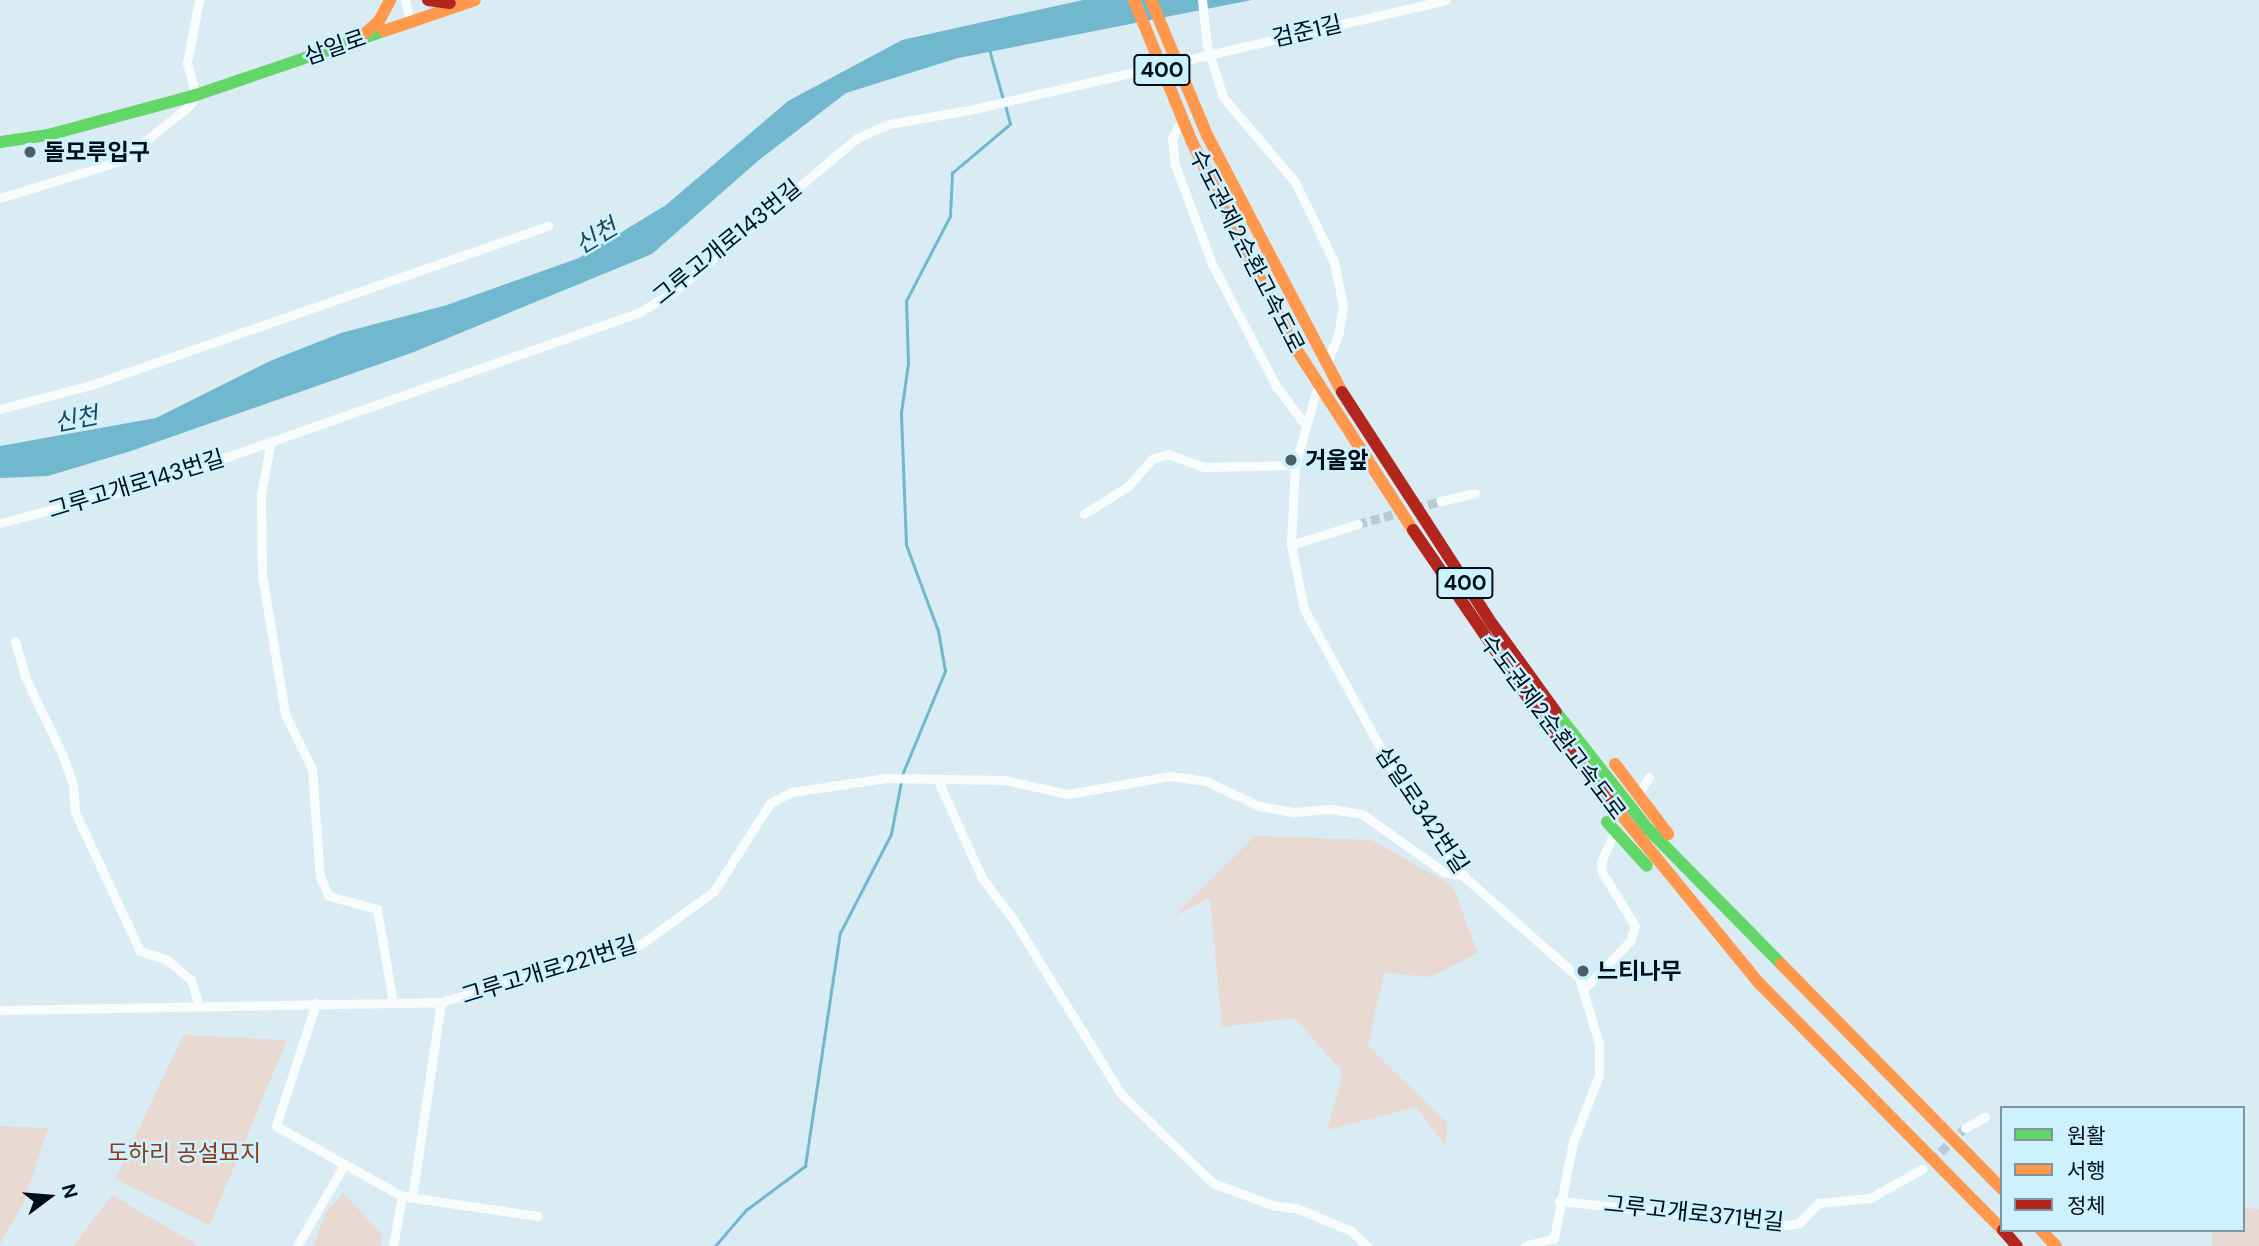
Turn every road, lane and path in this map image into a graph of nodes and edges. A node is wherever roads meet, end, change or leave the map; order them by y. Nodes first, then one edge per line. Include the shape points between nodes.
1 (199, 0) edge
2 (390, 0) edge
3 (405, 0) edge
4 (428, 0) edge
5 (1134, 0) edge
6 (1151, 0) edge
7 (1202, 0) edge
8 (1446, 0) edge
9 (473, 1) edge
10 (410, 21) junction
11 (358, 39) junction
12 (1209, 50) junction
13 (195, 95) junction
14 (1019, 98) joint
15 (1179, 125) dead end
16 (0, 142) edge
17 (0, 198) edge
18 (548, 226) dead end
19 (0, 409) edge
20 (1304, 423) junction
21 (271, 441) junction
22 (1362, 456) junction
23 (1295, 465) junction
24 (1475, 493) dead end
25 (1441, 501) tunnel mouth
26 (1412, 504) junction
27 (1084, 514) dead end
28 (0, 523) edge
29 (1359, 524) tunnel mouth
30 (1291, 545) junction
31 (1446, 603) dead end
32 (1499, 622) dead end
33 (15, 641) dead end
34 (1615, 764) dead end
35 (1649, 777) dead end
36 (938, 781) junction
37 (1603, 786) junction
38 (1607, 822) dead end
39 (1651, 824) junction
40 (1464, 875) junction
41 (1759, 983) junction
42 (1585, 988) junction
43 (440, 1002) junction
44 (316, 1003) junction
45 (393, 1003) junction
46 (199, 1006) junction
47 (0, 1010) edge
48 (1985, 1117) dead end
49 (1965, 1128) tunnel mouth
50 (344, 1165) junction
51 (1922, 1169) tunnel mouth
52 (2000, 1187) edge
53 (402, 1196) junction
54 (412, 1198) junction
55 (1559, 1201) junction
56 (538, 1216) dead end
57 (2000, 1228) edge
58 (2004, 1232) edge
59 (2043, 1232) edge
60 (1554, 1242) edge
61 (298, 1246) edge
62 (393, 1246) edge
63 (1367, 1246) edge
64 (1525, 1246) edge
65 (2017, 1246) edge
66 (2056, 1246) edge

1 - 13 street via 187,63
2 - 11 main road via 379,21
3 - 10 street
4 - 9 main road via 433,4
5 - 22 main road, 수도권제2순환고속도로 / 400 via 1191,140 1293,344
6 - 26 main road, 수도권제2순환고속도로 / 400 via 1207,135 1307,331
7 - 12 street, 삼일로342번길
8 - 12 street, 검준1길
9 - 10 main road, 삼일로
10 - 11 main road, 삼일로
11 - 13 main road, 삼일로
12 - 14 street, 검준1길
12 - 20 street, 삼일로342번길 via 1230,110 1296,183 1334,262 1343,305 1338,335
13 - 16 main road, 삼일로 via 48,135
13 - 17 street, 삼일로 via 162,131 120,161
14 - 21 street, 그루고개로143번길 via 889,124 857,138 673,292 638,313
15 - 20 street via 1172,138 1175,165 1212,264 1276,386
18 - 19 street via 91,385
20 - 23 street, 삼일로342번길
21 - 28 street, 그루고개로143번길 via 147,485
21 - 45 street via 261,494 262,575 285,714 312,769 320,877 329,896 377,909
22 - 31 main road
22 - 37 main road, 수도권제2순환고속도로 / 400 via 1541,718
23 - 27 street via 1204,467 1168,454 1152,459 1127,486
23 - 30 street, 삼일로342번길
24 - 25 street
26 - 32 main road
26 - 37 main road, 수도권제2순환고속도로 / 400
29 - 30 street
30 - 40 street, 삼일로342번길 via 1297,590 1322,645 1398,780
33 - 46 street via 26,679 63,756 73,785 75,813 140,951 167,960 191,980
34 - 39 main road
35 - 42 street via 1612,835 1601,862 1602,872 1635,926 1630,941
36 - 40 street, 그루고개로221번길 via 1004,780 1068,794 1170,776 1206,780 1259,806 1294,813 1331,809 1362,814 1444,872
36 - 43 street, 그루고개로221번길 via 886,778 792,792 770,803 736,864 714,891 640,945
36 - 63 street via 982,878 1013,919 1121,1094 1213,1183 1272,1205 1299,1209 1351,1231
37 - 39 main road, 수도권제2순환고속도로 / 400
37 - 41 main road, 수도권제2순환고속도로 / 400 via 1642,843
38 - 41 main road
39 - 52 main road, 수도권제2순환고속도로 / 400 via 1825,1014
40 - 42 street, 삼일로342번길 via 1555,954
41 - 57 main road, 수도권제2순환고속도로 / 400 via 1921,1142
42 - 55 street, 삼일로342번길 via 1599,1044 1599,1075 1573,1142
43 - 45 street, 그루고개로221번길
43 - 54 street
44 - 45 street, 그루고개로221번길
44 - 46 street, 그루고개로221번길
44 - 50 street via 276,1126
46 - 47 street, 그루고개로221번길
48 - 49 street
50 - 53 street
50 - 61 street
51 - 55 street, 그루고개로371번길 via 1870,1198 1818,1203 1799,1223 1789,1225
53 - 54 street
53 - 62 street
54 - 56 street
55 - 60 street
58 - 65 main road, 수도권제2순환고속도로 / 400
59 - 66 main road
60 - 64 street

